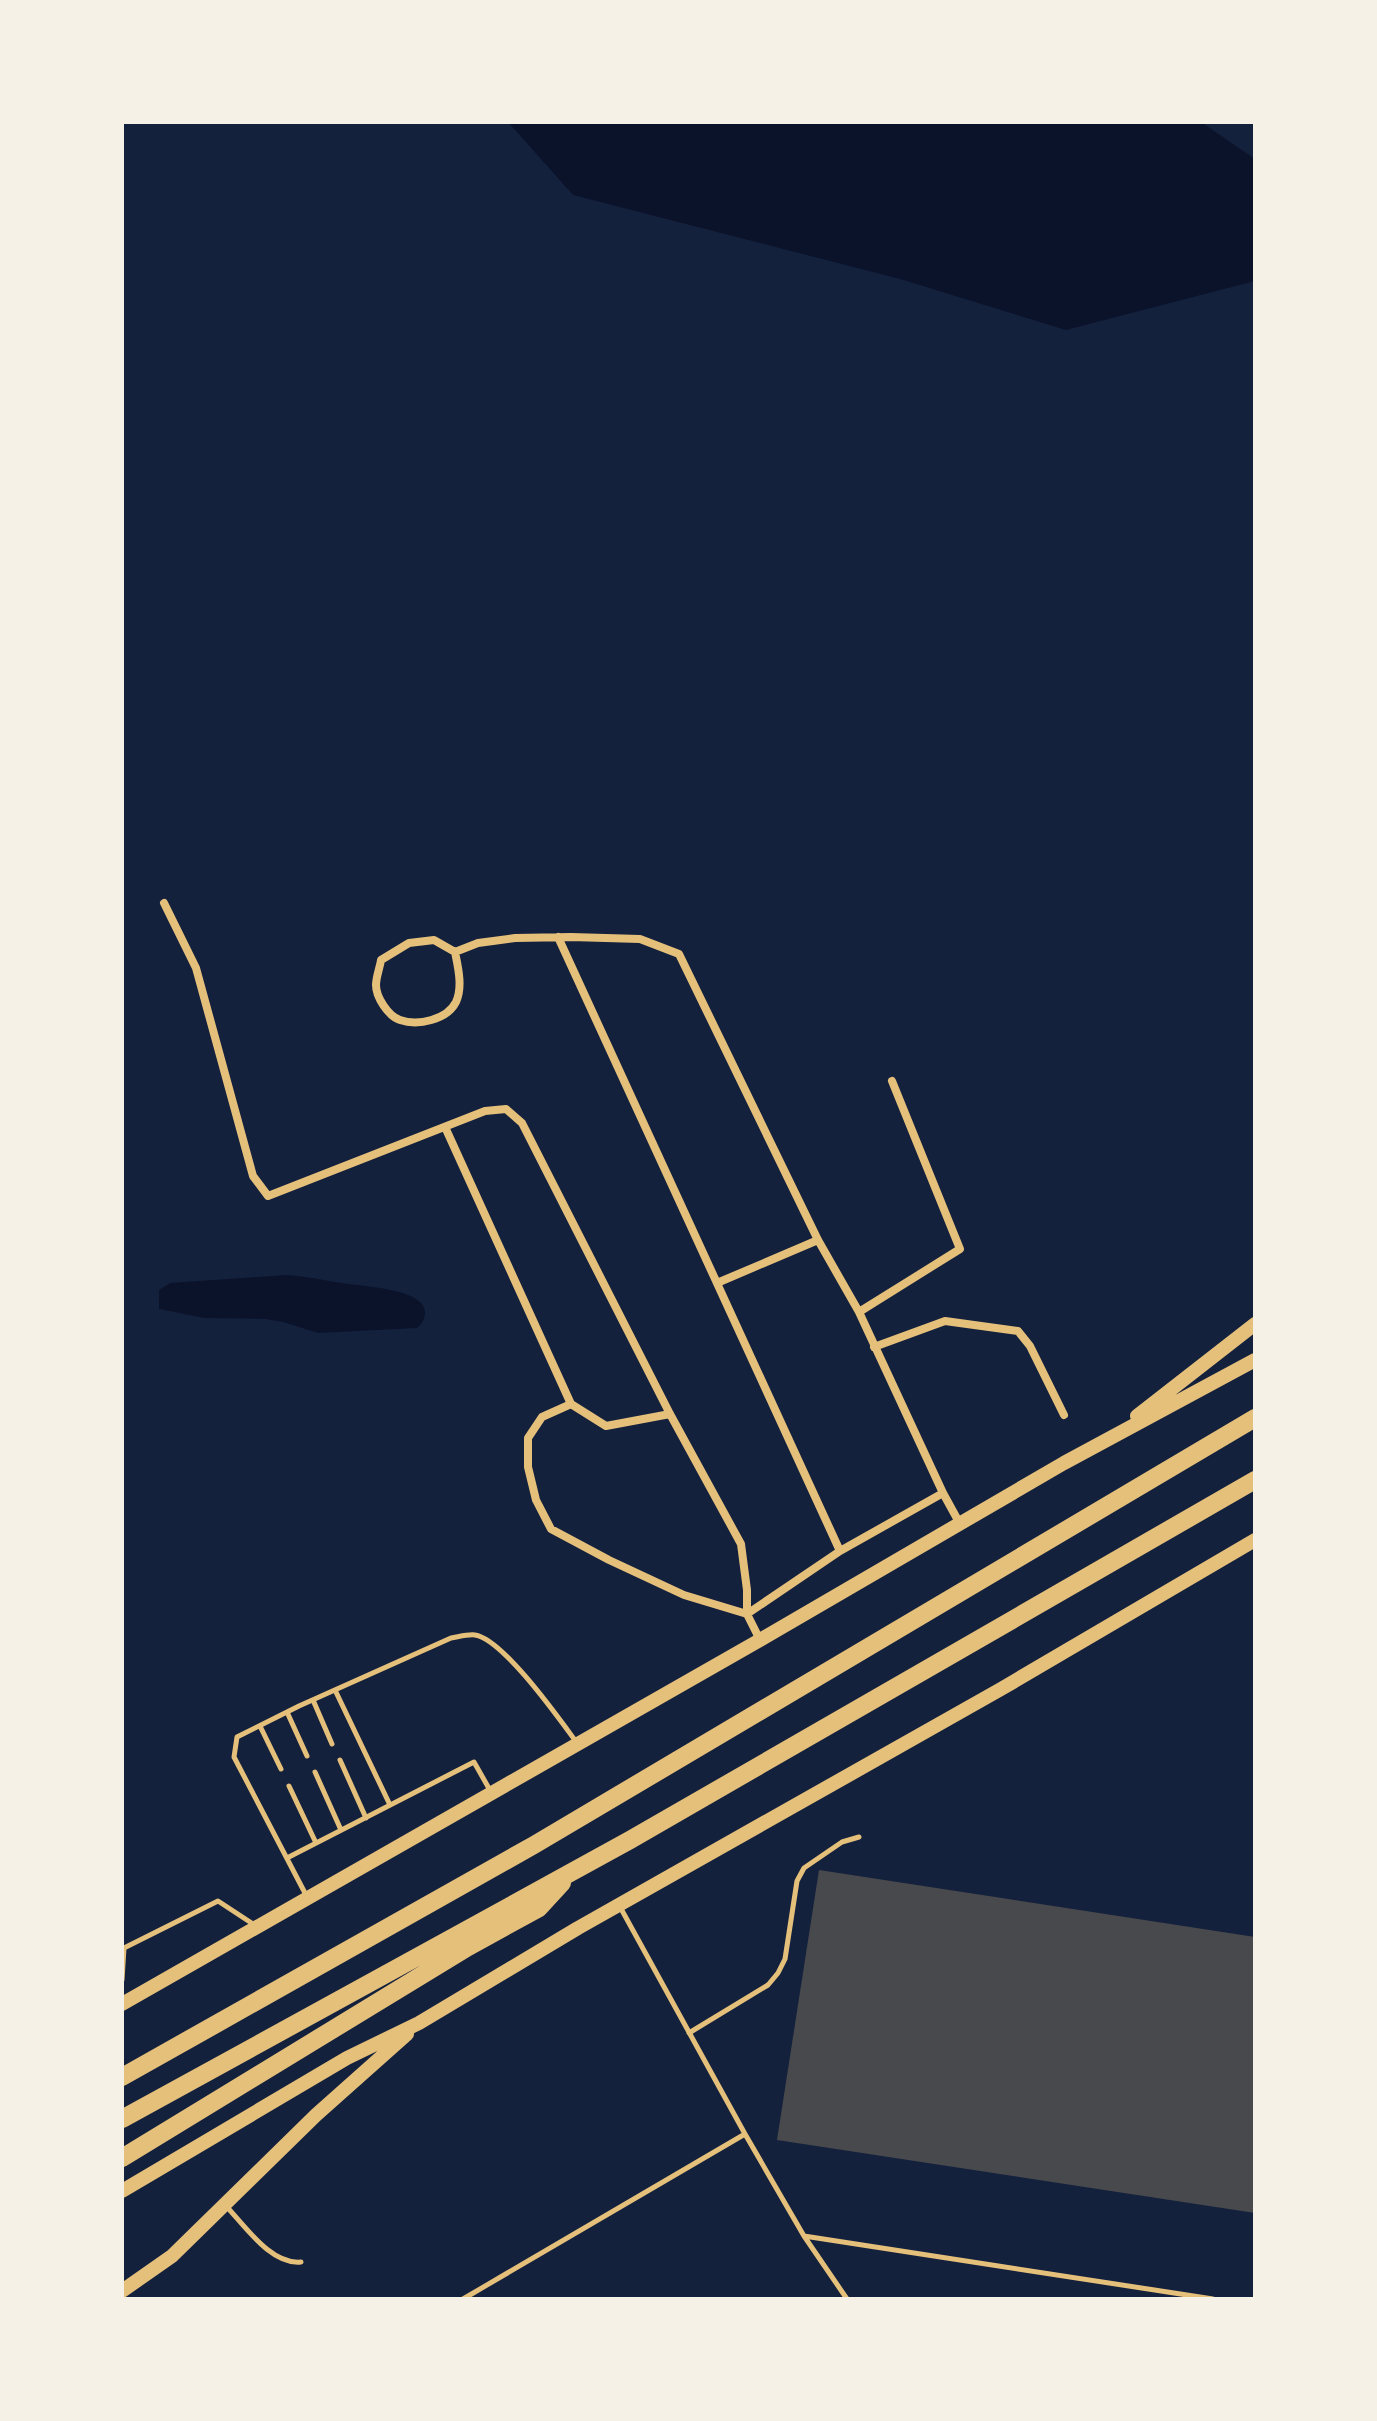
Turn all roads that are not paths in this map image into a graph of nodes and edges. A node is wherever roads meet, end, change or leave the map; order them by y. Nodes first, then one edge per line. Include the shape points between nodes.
1 (164, 903) dead end
2 (558, 937) junction
3 (455, 952) junction
4 (892, 1081) dead end
5 (445, 1127) junction
6 (818, 1240) junction
7 (717, 1283) junction
8 (859, 1312) junction
9 (1255, 1324) edge
10 (874, 1347) junction
11 (1255, 1360) edge
12 (571, 1404) junction
13 (670, 1414) junction
14 (1064, 1415) dead end
15 (1255, 1418) edge
16 (1105, 1441) junction
17 (1255, 1480) edge
18 (943, 1493) junction
19 (960, 1524) junction
20 (1255, 1540) edge
21 (840, 1551) junction
22 (747, 1614) junction
23 (760, 1640) junction
24 (335, 1690) junction
25 (313, 1700) junction
26 (287, 1712) junction
27 (260, 1726) junction
28 (332, 1744) dead end
29 (578, 1744) junction
30 (307, 1756) dead end
31 (340, 1760) dead end
32 (281, 1769) dead end
33 (315, 1772) dead end
34 (289, 1786) dead end
35 (492, 1793) junction
36 (390, 1805) junction
37 (366, 1818) junction
38 (341, 1830) junction
39 (859, 1837) dead end
40 (316, 1843) junction
41 (287, 1858) junction
42 (572, 1872) junction
43 (307, 1898) junction
44 (619, 1905) junction
45 (257, 1927) junction
46 (122, 1980) edge
47 (122, 2004) edge
48 (419, 2023) junction
49 (689, 2033) junction
50 (122, 2077) edge
51 (122, 2119) edge
52 (745, 2134) junction
53 (122, 2158) edge
54 (122, 2191) edge
55 (225, 2206) junction
56 (804, 2236) junction
57 (301, 2262) dead end
58 (122, 2291) edge
59 (463, 2299) edge
60 (847, 2299) edge
61 (1213, 2299) edge

1 - 5 street via 196,968 253,1176 268,1196
2 - 3 street via 478,943
2 - 6 street via 640,939 679,954
2 - 7 street
3 - 3 street via 457,1001 446,1014 424,1022 398,1020 384,1007 376,987 381,960 409,943 434,940
4 - 8 street via 960,1249
5 - 12 street
5 - 13 street via 485,1111 506,1109 522,1123
6 - 7 street
6 - 8 street
7 - 21 street
8 - 10 street
9 - 16 main road
10 - 14 street via 945,1321 1018,1331
10 - 18 street
11 - 16 main road
12 - 13 street via 606,1426
12 - 22 street via 542,1417 528,1438 536,1500 551,1529 684,1595
13 - 22 street via 741,1544
15 - 50 highway via 534,1845
16 - 19 main road
17 - 42 highway
18 - 19 street
18 - 21 street
19 - 23 main road
20 - 44 main road
21 - 22 street
22 - 23 street
23 - 29 main road
24 - 25 lane
24 - 29 lane via 451,1638 478,1635 505,1654
24 - 36 lane
25 - 26 lane
25 - 28 lane
26 - 27 lane
26 - 30 lane
27 - 32 lane
27 - 41 lane via 237,1737 234,1757
29 - 35 main road
31 - 37 lane
33 - 38 lane
34 - 40 lane
35 - 36 lane via 474,1762
35 - 43 main road
36 - 37 lane
37 - 38 lane
38 - 40 lane
39 - 49 lane via 804,1868 797,1881 785,1959 768,1985
40 - 41 lane
41 - 43 lane
42 - 51 highway
42 - 53 highway via 539,1908
43 - 45 main road
44 - 48 main road
44 - 49 lane
45 - 46 lane via 218,1901 124,1948
45 - 47 main road
48 - 54 main road via 347,2058
48 - 55 main road
49 - 52 lane
52 - 56 lane
52 - 59 lane
55 - 57 lane via 268,2250 290,2263
55 - 58 main road via 172,2256
56 - 60 lane
56 - 61 lane

